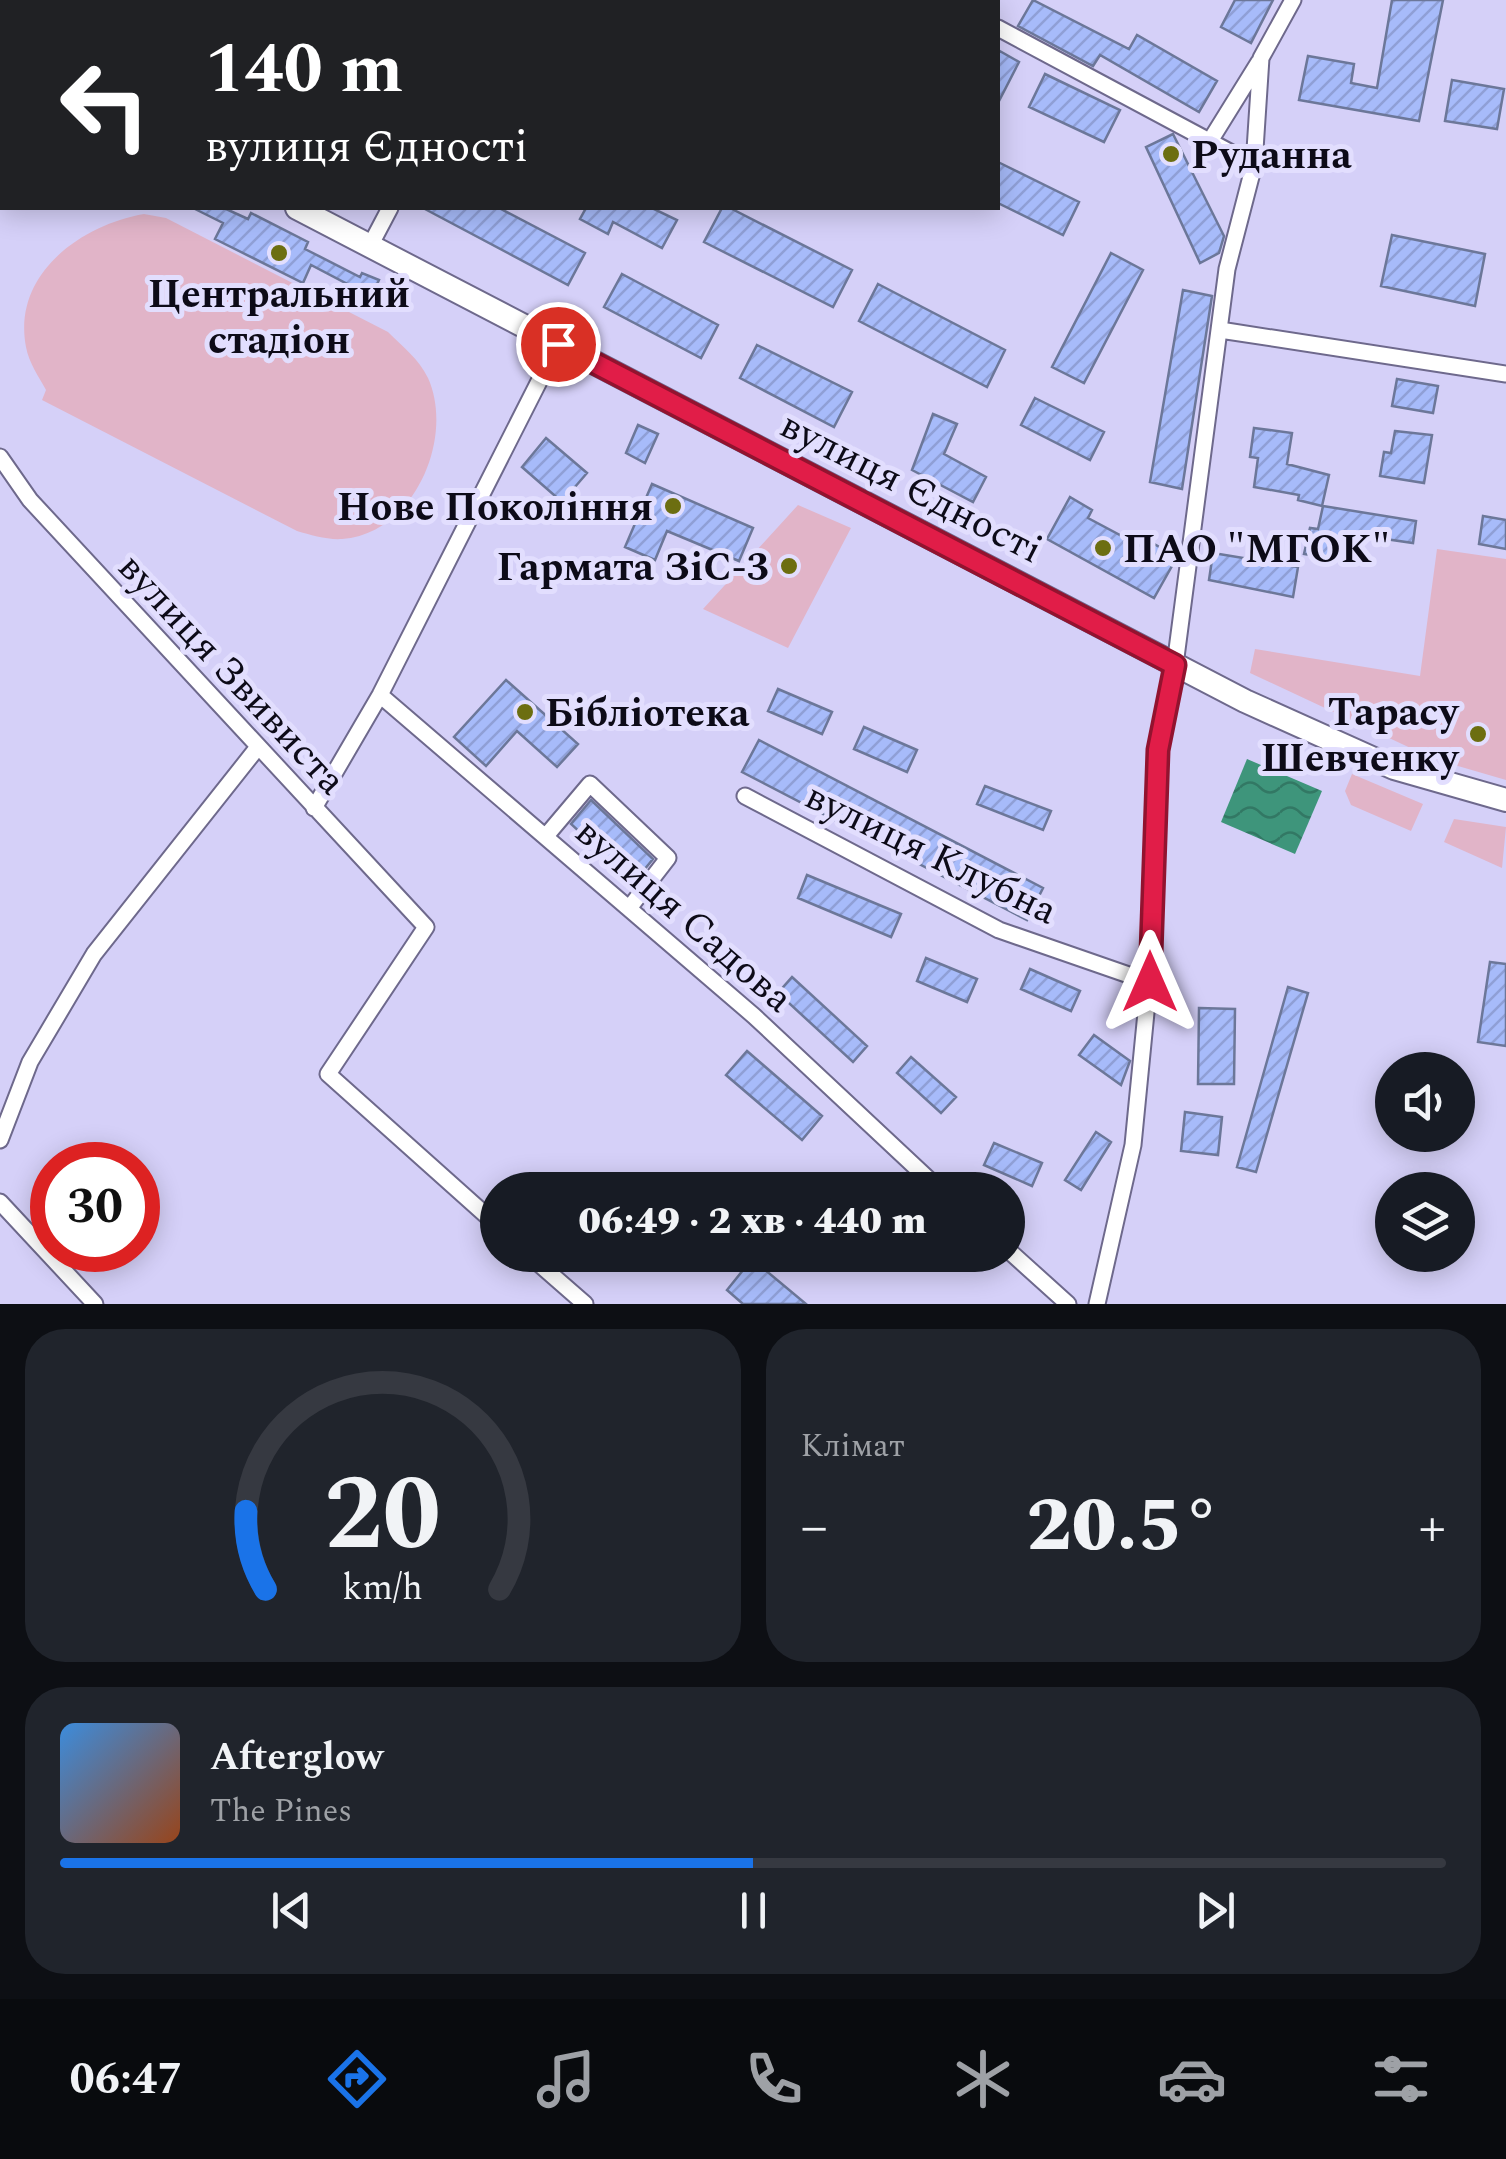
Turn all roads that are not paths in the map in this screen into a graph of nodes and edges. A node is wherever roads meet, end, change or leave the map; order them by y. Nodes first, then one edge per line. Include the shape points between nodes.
1 (1292, 0) edge
2 (1000, 29) edge
3 (1261, 58) junction
4 (1210, 141) junction
5 (1254, 165) junction
6 (300, 210) edge
7 (389, 210) edge
8 (370, 246) junction
9 (1220, 330) junction
10 (558, 344) junction
11 (1506, 374) edge
12 (0, 458) edge
13 (1175, 665) junction
14 (380, 695) junction
15 (258, 747) junction
16 (745, 796) dead end
17 (1506, 800) edge
18 (314, 808) junction
19 (546, 836) junction
20 (630, 907) junction
21 (1150, 982) junction
22 (0, 1140) edge
23 (920, 1172) edge
24 (0, 1202) edge
25 (480, 1210) edge
26 (1025, 1265) edge
27 (549, 1272) edge
28 (95, 1304) edge
29 (586, 1304) edge
30 (1068, 1304) edge
31 (1097, 1304) edge

1 - 3 street
2 - 4 street
3 - 4 street
3 - 5 street
4 - 5 street
5 - 9 street
6 - 8 street, вулиця Єдності
7 - 8 street
8 - 10 street, вулиця Єдності
9 - 11 street
9 - 13 street
10 - 13 street, вулиця Єдності
10 - 14 street
12 - 15 street, вулиця Звивиста via 30,500
13 - 17 street, вулиця Єдності via 1394,768
13 - 21 street via 1158,750
14 - 18 street
14 - 19 street, вулиця Садова
15 - 18 street, вулиця Звивиста
15 - 22 street via 94,954 30,1062
16 - 21 street, вулиця Клубна via 999,930
18 - 25 street, вулиця Звивиста via 426,927 328,1074
19 - 20 street, вулиця Садова
19 - 20 street via 590,784 668,858
20 - 23 street, вулиця Садова
21 - 31 street via 1133,1145
24 - 28 street
26 - 30 street
27 - 29 street

